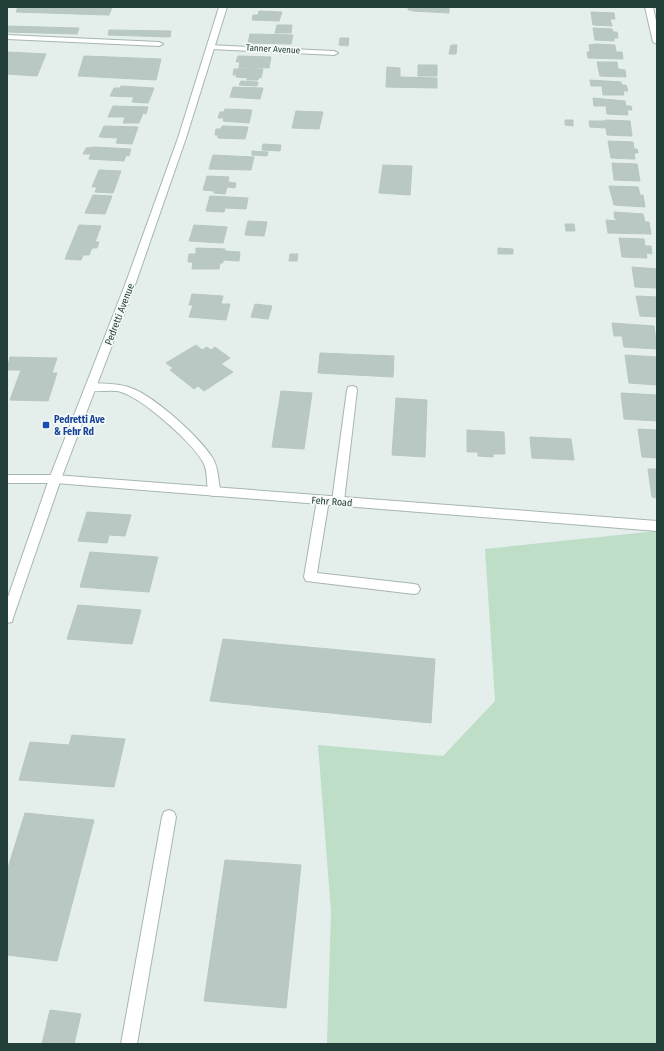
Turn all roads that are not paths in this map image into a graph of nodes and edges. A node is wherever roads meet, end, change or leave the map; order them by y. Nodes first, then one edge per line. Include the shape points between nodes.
1 (223, 7) edge
2 (649, 7) edge
3 (7, 37) edge
4 (657, 42) edge
5 (159, 44) dead end
6 (211, 47) junction
7 (334, 53) dead end
8 (91, 387) junction
9 (352, 390) dead end
10 (7, 479) edge
11 (55, 479) junction
12 (214, 492) junction
13 (323, 500) junction
14 (338, 501) junction
15 (657, 526) edge
16 (414, 589) dead end
17 (7, 618) edge
18 (169, 817) dead end
19 (129, 1044) edge

1 - 6 street, Pedretti Avenue
2 - 4 street
3 - 5 street
6 - 7 street, Tanner Avenue
6 - 8 street, Pedretti Avenue via 172,168
8 - 11 street, Pedretti Avenue
8 - 12 street via 124,389 144,399 189,437 207,460 213,473
9 - 14 street
10 - 11 street, Fehr Road
11 - 12 street, Fehr Road
11 - 17 street, Pedretti Avenue
12 - 13 street, Fehr Road
13 - 14 street, Fehr Road
13 - 16 street via 310,577
14 - 15 street, Fehr Road
18 - 19 street

